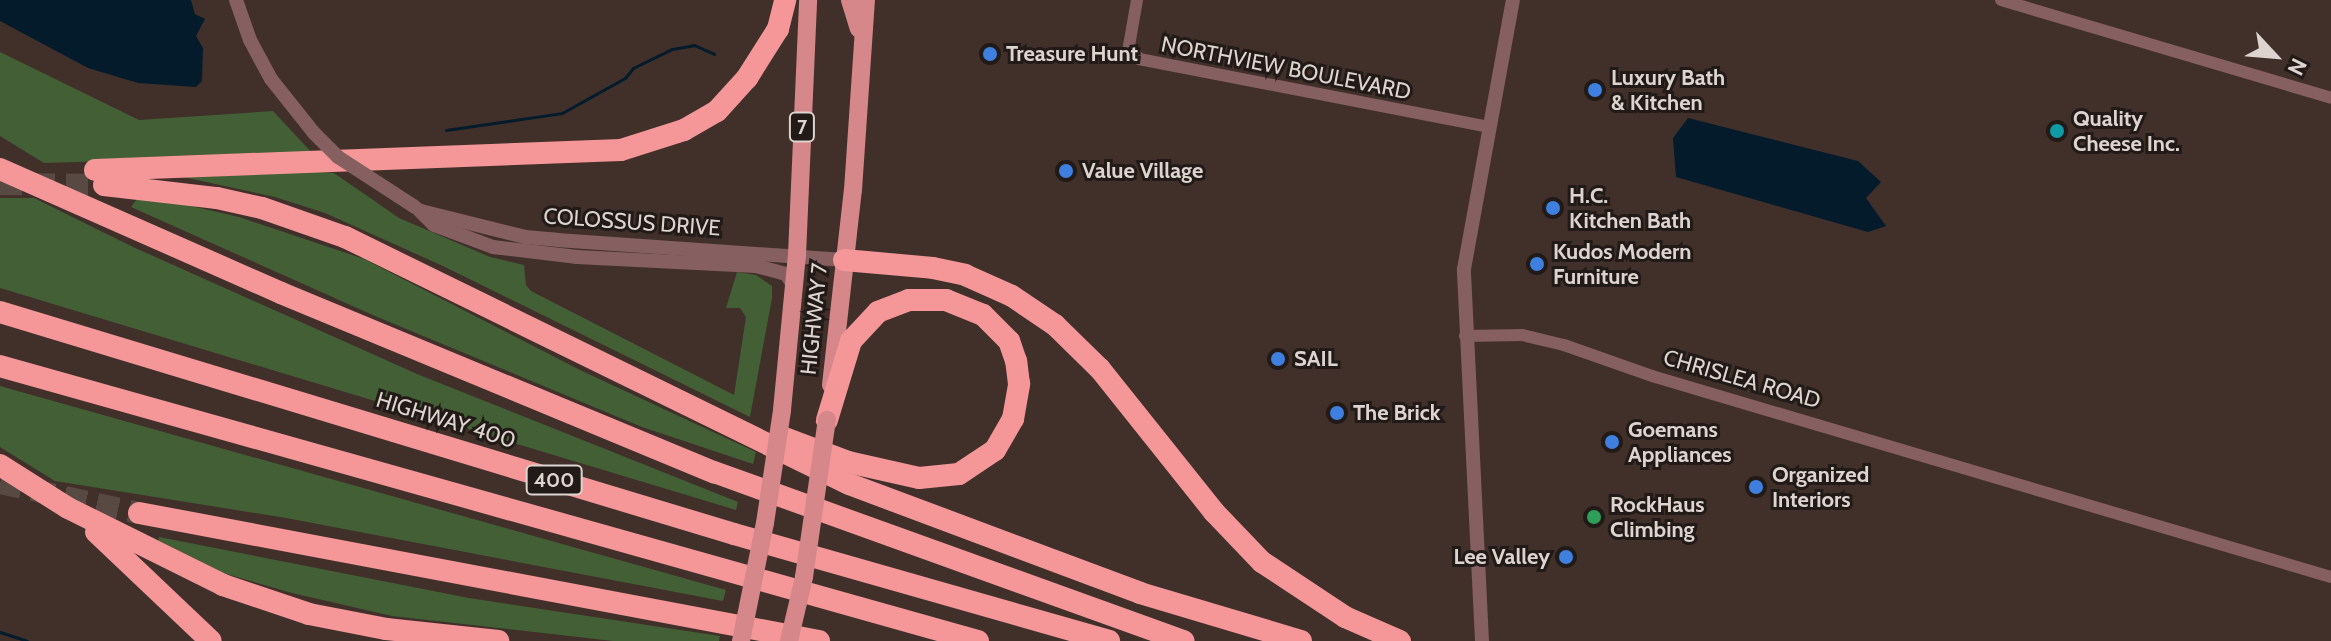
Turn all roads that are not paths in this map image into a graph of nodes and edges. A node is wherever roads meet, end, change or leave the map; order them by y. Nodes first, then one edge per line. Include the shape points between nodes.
1 (236, 0) edge
2 (785, 0) edge
3 (808, 0) edge
4 (850, 0) edge
5 (866, 0) edge
6 (1137, 0) edge
7 (1513, 0) edge
8 (2001, 0) edge
9 (862, 39) junction
10 (2331, 98) edge
11 (1488, 127) junction
12 (0, 154) edge
13 (0, 169) edge
14 (95, 209) junction
15 (797, 255) junction
16 (756, 259) junction
17 (844, 260) junction
18 (794, 286) junction
19 (0, 312) edge
20 (1465, 336) junction
21 (0, 366) edge
22 (827, 420) junction
23 (723, 423) junction
24 (0, 465) edge
25 (68, 508) junction
26 (139, 513) tunnel mouth
27 (2331, 577) edge
28 (211, 641) edge
29 (498, 641) edge
30 (741, 641) edge
31 (789, 641) edge
32 (819, 641) edge
33 (978, 641) edge
34 (1109, 641) edge
35 (1184, 641) edge
36 (1301, 641) edge
37 (1400, 641) edge
38 (1482, 641) edge

1 - 16 street, COLOSSUS DRIVE, bridge via 271,79 314,133 338,157 418,209 525,237
2 - 23 highway via 778,29 747,78 717,111 684,130 621,150 99,178 262,208 345,237
3 - 15 main road, HIGHWAY 7 / 7
4 - 9 main road
5 - 9 main road, HIGHWAY 7
6 - 11 street, NORTHVIEW BOULEVARD via 1129,46 1139,59
7 - 11 street
8 - 10 street
9 - 17 main road, HIGHWAY 7
11 - 20 street via 1464,269
12 - 14 highway
13 - 14 highway
14 - 35 highway via 281,293 714,472
15 - 16 street, COLOSSUS DRIVE
15 - 17 street, COLOSSUS DRIVE
15 - 18 main road, HIGHWAY 7 / 7
16 - 18 street, COLOSSUS DRIVE via 786,274
17 - 22 main road, HIGHWAY 7
17 - 37 highway via 965,275 1012,296 1055,325 1100,369 1214,512 1262,562 1345,617
18 - 30 main road, HIGHWAY 7 / 7, bridge via 782,410
19 - 34 highway, HIGHWAY 400 / 400
20 - 27 street, CHRISLEA ROAD via 1522,335 1564,345 1652,376
20 - 38 street
21 - 33 highway, 400
22 - 23 highway via 851,341 878,312 909,300 946,300 983,315 1009,341 1019,384 1013,419 995,450 959,474 905,475 848,462 747,424
22 - 31 main road, HIGHWAY 7, bridge
23 - 36 highway via 849,484 956,526 1140,593
24 - 25 highway
25 - 28 highway
25 - 29 highway via 223,585 309,614
26 - 32 highway

